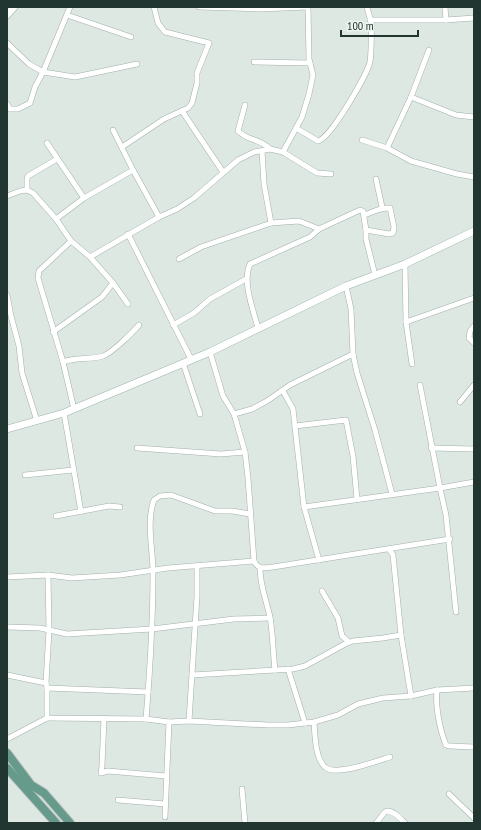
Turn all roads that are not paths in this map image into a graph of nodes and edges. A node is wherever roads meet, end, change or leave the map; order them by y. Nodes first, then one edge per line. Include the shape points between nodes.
1 (14, 7) edge
2 (70, 7) edge
3 (154, 7) edge
4 (199, 7) edge
5 (308, 7) edge
6 (367, 7) edge
7 (445, 7) edge
8 (7, 15) edge
9 (68, 15) junction
10 (474, 18) edge
11 (370, 20) junction
12 (446, 20) junction
13 (131, 37) dead end
14 (7, 43) edge
15 (429, 50) dead end
16 (254, 62) dead end
17 (310, 63) junction
18 (137, 64) dead end
19 (43, 72) junction
20 (411, 97) junction
21 (7, 104) edge
22 (245, 105) dead end
23 (182, 111) junction
24 (474, 117) edge
25 (296, 128) junction
26 (113, 130) dead end
27 (362, 140) dead end
28 (255, 141) junction
29 (47, 143) dead end
30 (122, 147) junction
31 (387, 148) junction
32 (270, 149) junction
33 (260, 151) junction
34 (284, 152) junction
35 (58, 159) junction
36 (133, 170) junction
37 (223, 172) junction
38 (331, 174) dead end
39 (474, 177) edge
40 (376, 179) dead end
41 (27, 190) junction
42 (7, 196) edge
43 (84, 198) junction
44 (382, 207) junction
45 (364, 215) junction
46 (159, 217) junction
47 (56, 219) junction
48 (272, 223) junction
49 (319, 229) junction
50 (366, 230) junction
51 (474, 231) edge
52 (128, 234) junction
53 (71, 241) junction
54 (90, 257) junction
55 (179, 258) dead end
56 (405, 264) junction
57 (375, 275) junction
58 (246, 279) junction
59 (113, 283) junction
60 (346, 286) junction
61 (7, 295) edge
62 (474, 298) edge
63 (128, 304) dead end
64 (9, 317) edge
65 (406, 322) junction
66 (139, 325) dead end
67 (173, 325) junction
68 (474, 326) edge
69 (258, 328) junction
70 (53, 332) junction
71 (474, 343) edge
72 (210, 352) junction
73 (353, 354) junction
74 (191, 359) junction
75 (62, 362) junction
76 (183, 362) junction
77 (412, 364) dead end
78 (420, 385) dead end
79 (474, 386) edge
80 (283, 391) junction
81 (460, 402) dead end
82 (74, 409) junction
83 (64, 413) junction
84 (200, 414) dead end
85 (234, 414) junction
86 (38, 421) junction
87 (295, 426) junction
88 (7, 429) edge
89 (136, 448) dead end
90 (431, 448) junction
91 (474, 449) edge
92 (245, 452) junction
93 (73, 470) junction
94 (25, 475) dead end
95 (474, 482) edge
96 (440, 488) junction
97 (392, 494) junction
98 (357, 499) junction
99 (120, 507) dead end
100 (304, 507) junction
101 (81, 512) junction
102 (250, 514) junction
103 (56, 516) dead end
104 (450, 540) junction
105 (399, 547) junction
106 (389, 549) junction
107 (393, 555) junction
108 (319, 560) junction
109 (254, 561) junction
110 (197, 566) junction
111 (260, 568) junction
112 (153, 571) junction
113 (48, 575) junction
114 (7, 577) edge
115 (322, 591) dead end
116 (456, 612) dead end
117 (270, 618) junction
118 (195, 623) junction
119 (7, 627) edge
120 (152, 629) junction
121 (48, 630) junction
122 (401, 635) junction
123 (350, 642) junction
124 (288, 669) junction
125 (275, 670) junction
126 (7, 675) edge
127 (192, 675) junction
128 (46, 685) junction
129 (474, 688) edge
130 (437, 690) junction
131 (148, 692) junction
132 (411, 696) junction
133 (47, 718) junction
134 (104, 718) junction
135 (146, 719) junction
136 (189, 721) junction
137 (168, 722) junction
138 (314, 722) junction
139 (305, 723) junction
140 (7, 739) edge
141 (474, 747) edge
142 (7, 753) edge
143 (390, 757) dead end
144 (7, 768) edge
145 (166, 776) junction
146 (242, 789) dead end
147 (449, 794) dead end
148 (118, 800) dead end
149 (165, 804) junction
150 (165, 817) dead end
151 (474, 818) edge
152 (56, 823) edge
153 (70, 823) edge
154 (245, 823) edge
155 (376, 823) edge
156 (405, 823) edge

1 - 8 street
2 - 9 street
3 - 23 street via 158,23 165,32 209,43 197,73 192,103
4 - 5 street
5 - 17 street
6 - 11 street
7 - 12 street
9 - 13 street
9 - 19 street
10 - 12 street
11 - 12 street
11 - 25 street via 370,63 354,95 330,132 318,141
14 - 19 street via 29,64
15 - 20 street
16 - 17 street
17 - 25 street via 313,75 309,94
18 - 19 street via 75,77
19 - 21 street via 30,103 18,109 10,109
20 - 24 street via 456,115
20 - 31 street
22 - 28 street via 238,131
23 - 30 street via 164,119
23 - 37 street
25 - 34 street
26 - 30 street
27 - 31 street
28 - 32 street
28 - 33 street
29 - 35 street
30 - 36 street
31 - 39 street via 411,161
32 - 33 street
32 - 34 street
33 - 37 street via 238,160
33 - 48 street
34 - 38 street via 318,173
35 - 41 street via 28,176
35 - 43 street
36 - 43 street
36 - 46 street
37 - 46 street via 194,198
40 - 44 street
41 - 42 street
41 - 47 street via 33,193
43 - 47 street
44 - 45 street
44 - 50 street via 390,208 392,212 392,233
45 - 49 street via 360,210
45 - 50 street
46 - 52 street
47 - 53 street
48 - 49 street via 299,221
48 - 55 street via 207,245
49 - 58 street via 310,237 250,264
50 - 57 street
51 - 56 street
52 - 54 street
52 - 67 street
53 - 54 street
53 - 70 street via 39,271 38,278
54 - 59 street
56 - 57 street
56 - 65 street
57 - 60 street
58 - 67 street via 210,299 194,313
58 - 69 street
59 - 63 street
59 - 70 street via 102,297
60 - 69 street
60 - 73 street via 352,309
61 - 64 street
62 - 65 street
64 - 86 street via 19,346 22,373
65 - 77 street
66 - 75 street via 104,356
67 - 74 street
68 - 71 street via 469,338
69 - 72 street
70 - 75 street
72 - 74 street
72 - 85 street via 223,396
73 - 80 street via 290,384
73 - 97 street
74 - 76 street
75 - 82 street
76 - 82 street
76 - 84 street
78 - 90 street
79 - 81 street
80 - 85 street via 252,409
80 - 87 street via 293,409
82 - 83 street
83 - 86 street
83 - 93 street
85 - 92 street
86 - 88 street
87 - 98 street via 346,420
87 - 100 street
89 - 92 street via 221,454
90 - 91 street
90 - 96 street
92 - 102 street
93 - 94 street
93 - 101 street
95 - 96 street
96 - 97 street
96 - 104 street
97 - 98 street
98 - 100 street
99 - 101 street via 109,506
100 - 108 street
101 - 103 street
102 - 109 street
102 - 112 street via 215,511 171,495 160,496 154,500 152,510
104 - 105 street
104 - 116 street
105 - 106 street
105 - 107 street
106 - 107 street
106 - 108 street
107 - 122 street
108 - 111 street
109 - 110 street
109 - 111 street
110 - 112 street
110 - 118 street
111 - 117 street via 262,591
112 - 113 street via 72,578
112 - 120 street
113 - 114 street
113 - 121 street
115 - 123 street via 338,618 342,636
117 - 118 street
117 - 125 street
118 - 120 street
118 - 127 street
119 - 121 street
120 - 121 street via 67,634
120 - 131 street
121 - 128 street
122 - 123 street
122 - 132 street
123 - 124 street via 305,666
124 - 125 street
124 - 139 street
125 - 127 street
126 - 128 street
127 - 136 street
128 - 131 street
128 - 133 street
129 - 130 street
130 - 132 street
130 - 141 street via 438,710 446,744
131 - 135 street
132 - 138 street via 383,698 358,704 338,715
133 - 134 street
133 - 140 street
134 - 135 street
134 - 145 street via 100,773 108,771
135 - 137 street
136 - 137 street
136 - 139 street via 268,725
137 - 145 street
138 - 139 street
138 - 143 street via 318,754 328,769 343,770
142 - 153 main road via 31,785 44,793
144 - 152 main road
145 - 149 street
146 - 154 street
147 - 151 street
148 - 149 street
149 - 150 street
155 - 156 street via 385,812 391,811

